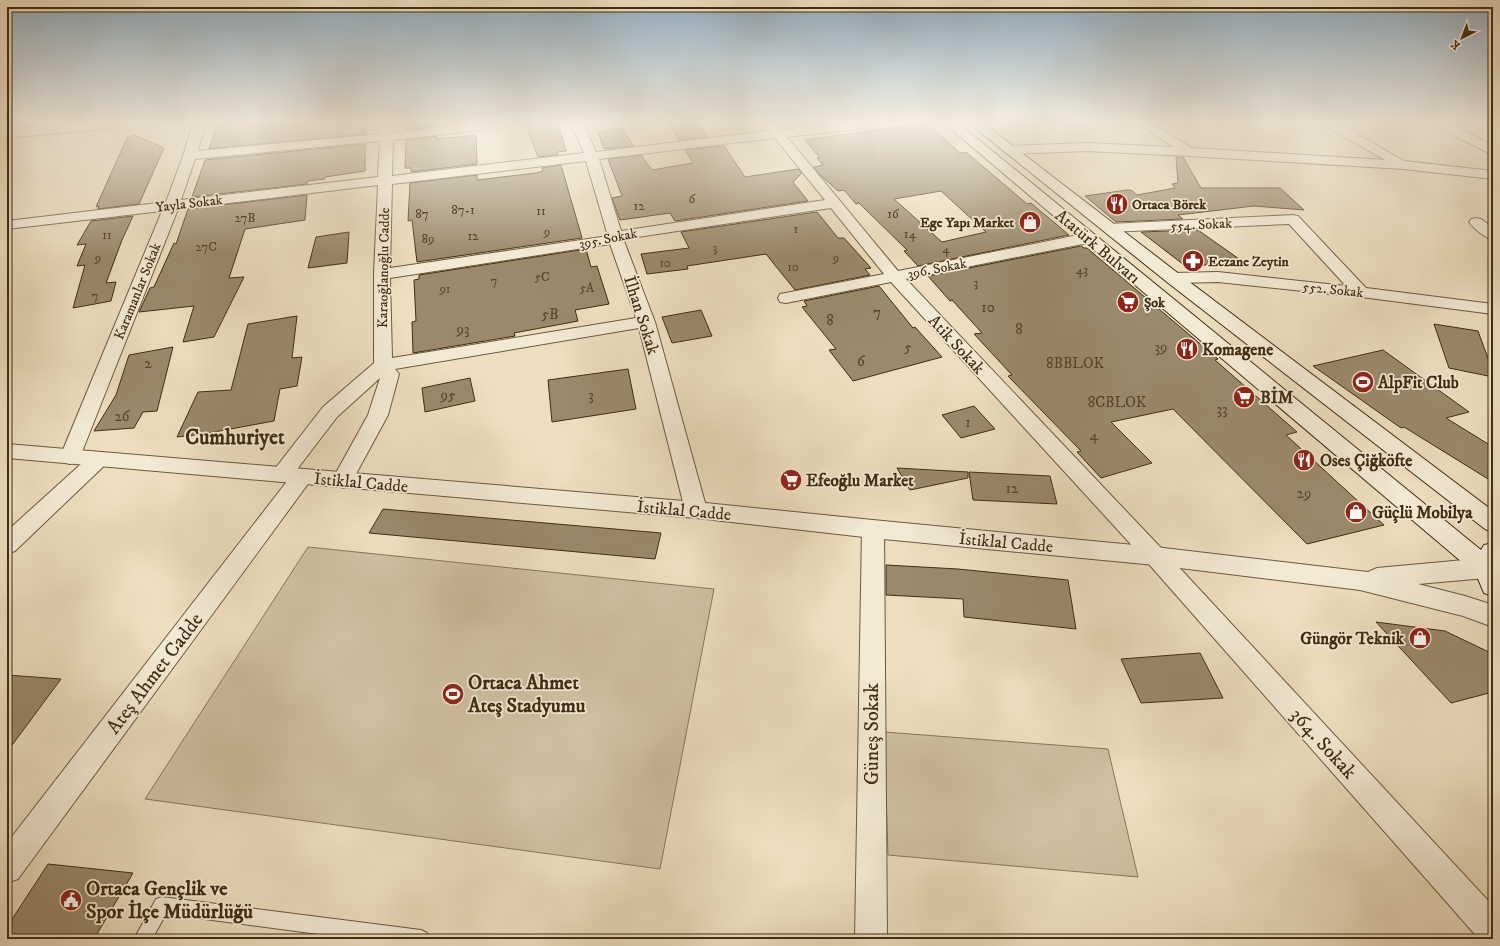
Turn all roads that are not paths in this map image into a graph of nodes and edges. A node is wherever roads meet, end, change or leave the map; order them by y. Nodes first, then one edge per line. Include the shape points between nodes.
1 (186, 167) edge
2 (385, 167) edge
3 (495, 167) edge
4 (595, 167) edge
5 (804, 167) edge
6 (1003, 167) edge
7 (1033, 167) edge
8 (1422, 167) edge
9 (1493, 175) edge
10 (384, 181) junction
11 (833, 203) junction
12 (172, 205) junction
13 (1476, 222) dead end
14 (7, 225) edge
15 (1109, 228) junction
16 (1493, 235) edge
17 (1088, 238) junction
18 (616, 239) junction
19 (382, 274) junction
20 (895, 277) junction
21 (1173, 278) junction
22 (1361, 292) junction
23 (786, 298) dead end
24 (1493, 309) edge
25 (646, 322) junction
26 (383, 365) junction
27 (7, 451) edge
28 (70, 457) junction
29 (99, 459) junction
30 (292, 476) junction
31 (343, 480) junction
32 (696, 510) junction
33 (1493, 523) edge
34 (873, 529) junction
35 (7, 545) edge
36 (1155, 556) junction
37 (1491, 569) edge
38 (1360, 580) junction
39 (1493, 616) edge
40 (7, 868) edge
41 (1493, 930) edge
42 (143, 939) edge
43 (421, 939) edge
44 (871, 939) edge

1 - 12 street, Karamanlar Sokak
2 - 10 street, Karaoğlanoğlu Cadde
3 - 10 street, Yayla Sokak
4 - 18 street, İlhan Sokak
5 - 11 street, Atik Sokak
6 - 17 main road, Atatürk Bulvarı
7 - 15 main road, Atatürk Bulvarı
8 - 9 street
10 - 12 street, Yayla Sokak
10 - 19 street, Karaoğlanoğlu Cadde
11 - 18 street, 395. Sokak via 626,234
11 - 20 street, Atik Sokak
12 - 14 street, Yayla Sokak
12 - 28 street, Karamanlar Sokak
13 - 16 street
15 - 21 main road, Atatürk Bulvarı
15 - 22 street, 554. Sokak via 1293,219
17 - 20 street, 396. Sokak
17 - 37 main road, Atatürk Bulvarı
18 - 19 street, 395. Sokak
18 - 25 street, İlhan Sokak
19 - 26 street, Karaoğlanoğlu Cadde
20 - 23 street, 396. Sokak
20 - 36 street, Atik Sokak
21 - 22 street, 552. Sokak via 1218,277
21 - 33 main road, Atatürk Bulvarı
22 - 24 street, 552. Sokak
25 - 26 street
25 - 32 street, İlhan Sokak
26 - 30 street via 330,412
26 - 31 street, Karaoğlanoğlu Cadde via 390,374 378,415
27 - 28 main road, İstiklal Cadde
28 - 29 main road, İstiklal Cadde
29 - 30 main road, İstiklal Cadde
29 - 35 street
30 - 31 main road, İstiklal Cadde
30 - 40 street, Ateş Ahmet Cadde
31 - 32 main road, İstiklal Cadde
32 - 34 main road, İstiklal Cadde
34 - 36 main road, İstiklal Cadde
34 - 44 street, Güneş Sokak
36 - 38 main road, İstiklal Cadde
36 - 41 street, 364. Sokak
37 - 38 main road
38 - 39 main road via 1465,606
42 - 43 lane via 162,905

